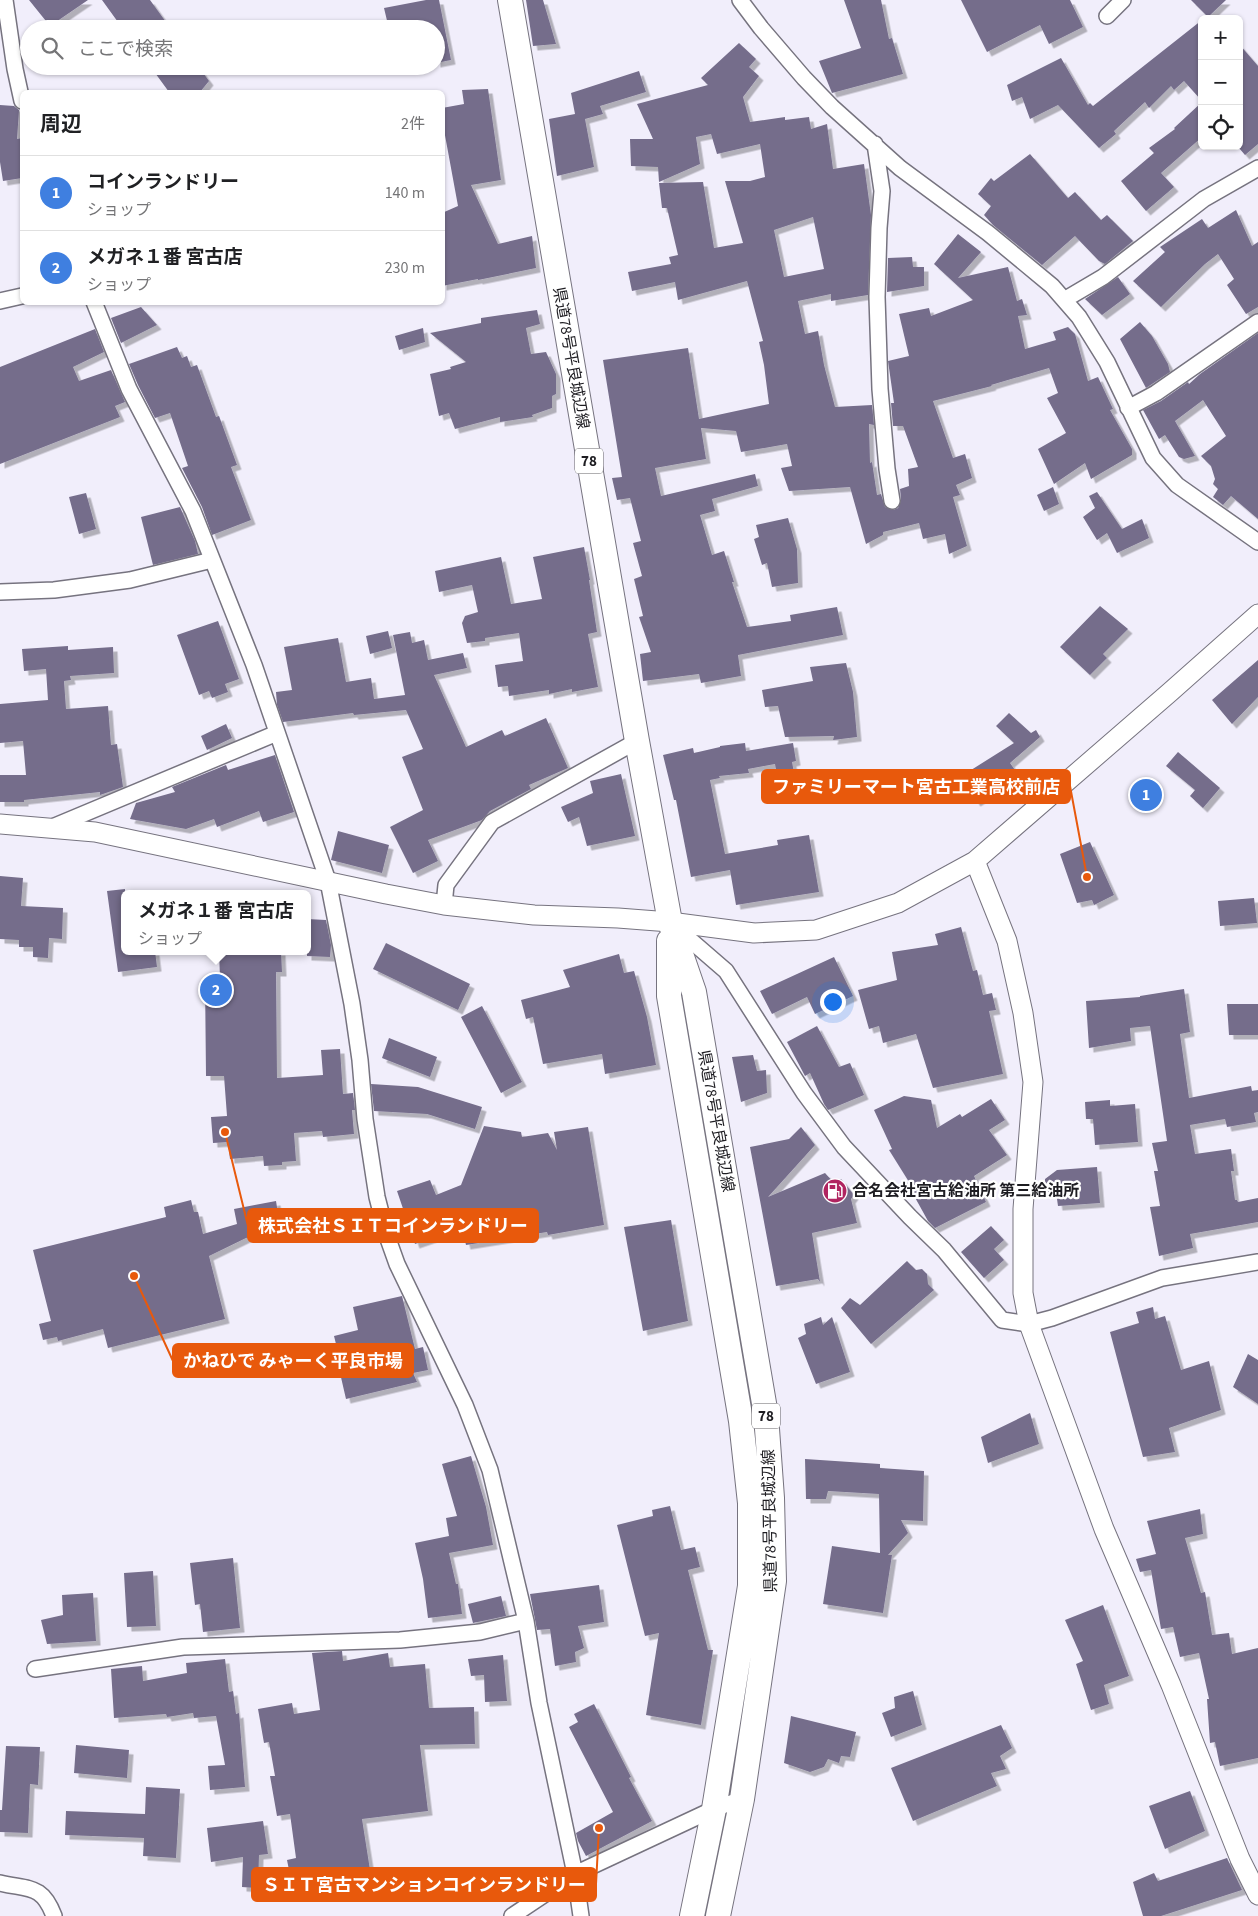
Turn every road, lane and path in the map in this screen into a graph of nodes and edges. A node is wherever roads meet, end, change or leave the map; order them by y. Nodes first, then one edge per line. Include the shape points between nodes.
1 (5, 0) edge
2 (510, 0) edge
3 (740, 0) edge
4 (1123, 0) edge
5 (1107, 16) dead end
6 (20, 92) edge
7 (875, 144) junction
8 (1258, 168) edge
9 (20, 296) edge
10 (1064, 300) junction
11 (0, 301) edge
12 (95, 305) edge
13 (1258, 322) edge
14 (1128, 408) junction
15 (892, 501) dead end
16 (1258, 542) edge
17 (212, 560) junction
18 (0, 592) edge
19 (1258, 614) edge
20 (277, 733) junction
21 (637, 741) junction
22 (0, 824) edge
23 (50, 828) junction
24 (975, 861) junction
25 (328, 881) junction
26 (444, 905) junction
27 (670, 922) junction
28 (1258, 1262) edge
29 (1029, 1324) junction
30 (526, 1621) junction
31 (35, 1669) dead end
32 (742, 1799) junction
33 (714, 1809) junction
34 (575, 1874) junction
35 (0, 1883) edge
36 (1258, 1895) edge
37 (54, 1916) edge
38 (512, 1916) edge
39 (581, 1916) edge
40 (692, 1916) edge
41 (718, 1916) edge

1 - 6 street
2 - 21 main road, 県道78号平良城辺線 / 78
3 - 7 street via 832,108
4 - 5 street
7 - 10 street via 900,168 1010,250
7 - 15 street via 882,191 877,297 880,389
8 - 10 street via 1204,199 1103,276
9 - 11 street
10 - 14 street via 1107,362
12 - 17 street via 129,389 193,511
13 - 14 street via 1156,393
14 - 16 street via 1153,458 1177,485
17 - 18 street via 130,580 54,590
17 - 20 street
19 - 24 street
20 - 23 street
20 - 25 street
21 - 26 street via 492,822 446,885
21 - 27 main road, 県道78号平良城辺線 / 78
22 - 23 street
23 - 25 street via 95,832
24 - 27 street via 898,903 816,930 754,933
24 - 29 street via 1007,941 1023,1013 1033,1082 1023,1210 1023,1293
25 - 26 street
25 - 30 street via 352,1004 366,1129 387,1236 465,1405 490,1470
26 - 27 street via 534,915
27 - 29 street via 726,971 804,1093 844,1147 944,1250 1002,1320
27 - 32 main road, 県道78号平良城辺線 / 78 via 694,992 766,1415 774,1580
27 - 33 main road, 県道78号平良城辺線 / 78 via 669,996 741,1421 750,1503 750,1586
28 - 29 street via 1162,1278
29 - 36 street via 1104,1529 1171,1685 1240,1859
30 - 31 street via 480,1632 400,1640 183,1647
30 - 34 street via 539,1703
32 - 33 street
32 - 41 main road, 県道78号平良城辺線 / 78
33 - 34 street
33 - 40 main road, 県道78号平良城辺線 / 78
34 - 38 street
34 - 39 street
35 - 37 street via 38,1891 48,1901

